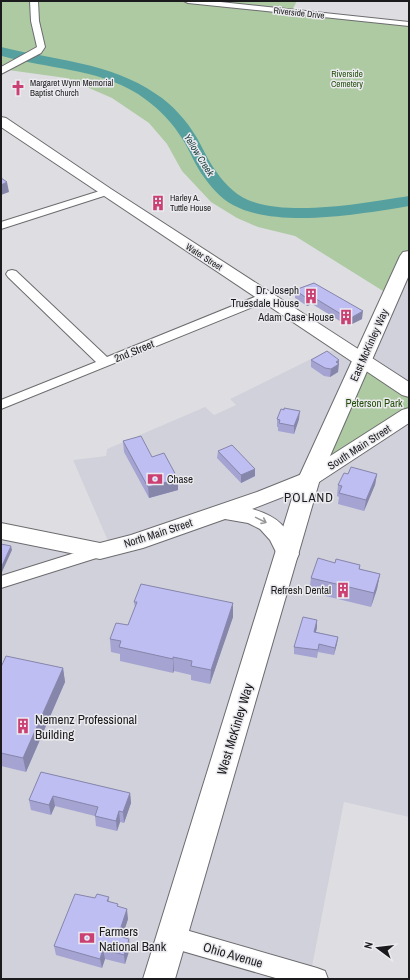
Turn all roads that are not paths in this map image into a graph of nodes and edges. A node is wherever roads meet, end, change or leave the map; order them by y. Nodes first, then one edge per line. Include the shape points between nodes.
1 (34, 1) edge
2 (188, 1) edge
3 (409, 24) edge
4 (5, 69) edge
5 (1, 121) edge
6 (106, 192) junction
7 (1, 226) edge
8 (409, 256) edge
9 (12, 274) dead end
10 (266, 297) junction
11 (362, 360) junction
12 (105, 363) junction
13 (409, 391) edge
14 (1, 405) edge
15 (407, 419) edge
16 (309, 479) junction
17 (224, 511) junction
18 (1, 531) edge
19 (100, 551) junction
20 (288, 554) junction
21 (1, 582) edge
22 (172, 937) junction
23 (160, 979) edge
24 (317, 979) edge

1 - 4 street via 41,47
2 - 3 street, Riverside Drive
5 - 6 main road, Water Street
6 - 7 street
6 - 10 main road, Water Street
8 - 11 main road, East McKinley Way
9 - 12 street
10 - 11 main road, Water Street
10 - 12 street, 2nd Street
11 - 13 main road, Water Street
11 - 16 main road, East McKinley Way
12 - 14 street, 2nd Street
15 - 16 main road, South Main Street
16 - 17 main road, North Main Street
16 - 20 main road, West McKinley Way
17 - 19 main road, North Main Street via 135,542
17 -> 20 main road via 264,521 278,534
18 - 19 main road, North Main Street
19 - 21 street
20 - 22 main road, West McKinley Way
22 - 23 main road, West McKinley Way
22 - 24 street, Ohio Avenue

